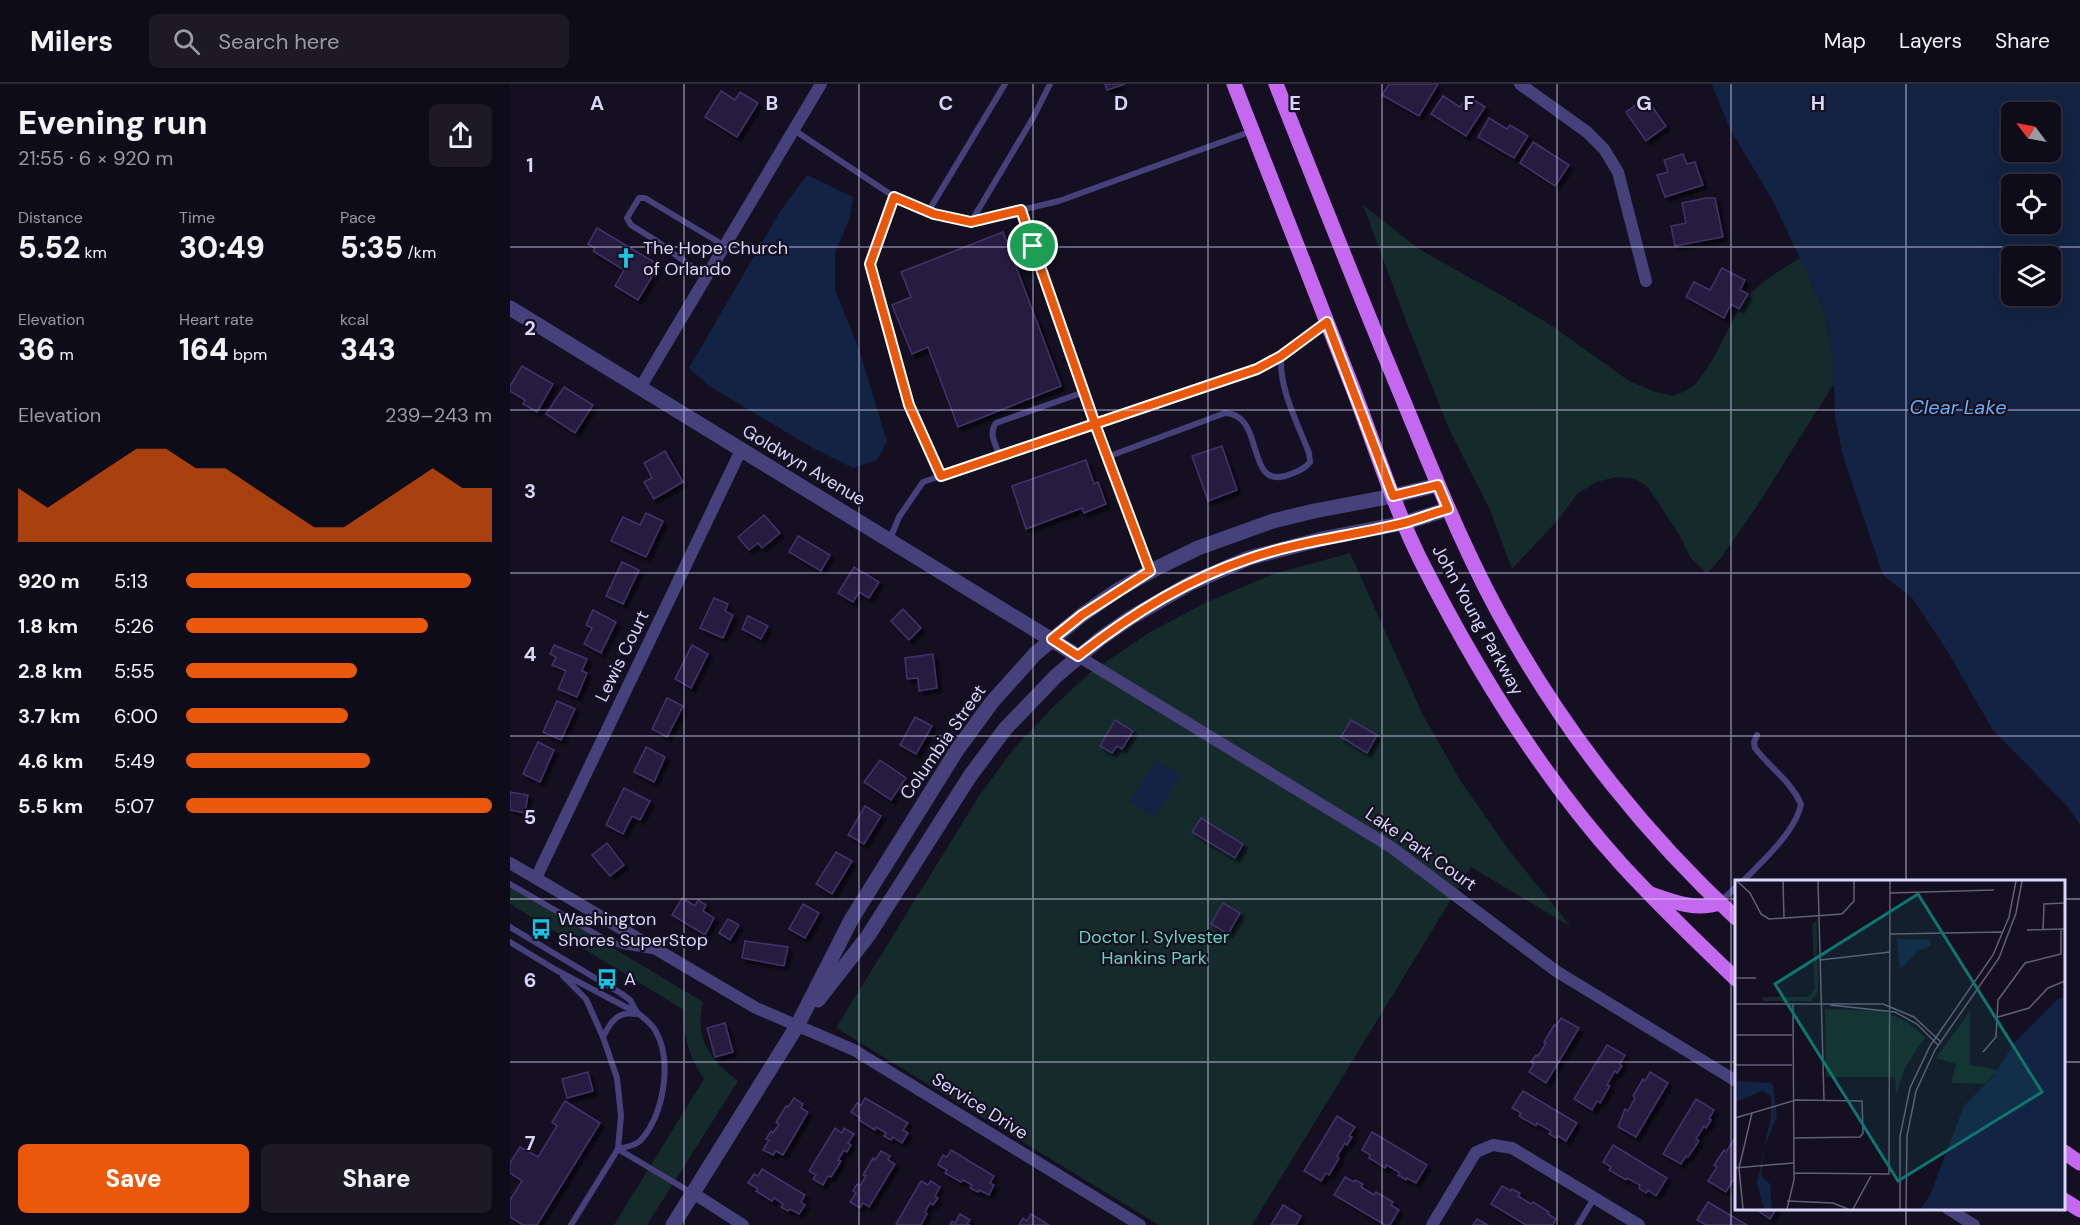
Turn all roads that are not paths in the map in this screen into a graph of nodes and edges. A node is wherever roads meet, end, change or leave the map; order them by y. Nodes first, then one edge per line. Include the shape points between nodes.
1 (821, 84) edge
2 (1005, 84) edge
3 (1050, 84) edge
4 (1234, 84) edge
5 (1276, 84) edge
6 (1520, 84) edge
7 (794, 130) junction
8 (1253, 131) junction
9 (894, 197) junction
10 (1021, 210) junction
11 (928, 212) junction
12 (971, 222) junction
13 (726, 246) junction
14 (706, 277) junction
15 (1646, 281) dead end
16 (510, 308) edge
17 (1327, 322) junction
18 (1281, 356) junction
19 (640, 388) junction
20 (1084, 392) junction
21 (1095, 424) junction
22 (741, 450) junction
23 (1000, 456) junction
24 (1107, 457) junction
25 (941, 476) junction
26 (1438, 485) junction
27 (1393, 496) junction
28 (1448, 509) junction
29 (1404, 523) junction
30 (889, 540) junction
31 (1150, 571) junction
32 (1052, 639) junction
33 (1078, 656) junction
34 (1757, 735) dead end
35 (510, 862) edge
36 (536, 878) junction
37 (1744, 880) edge
38 (510, 884) edge
39 (1735, 889) edge
40 (1649, 893) junction
41 (1720, 903) junction
42 (1735, 916) edge
43 (510, 927) edge
44 (510, 942) edge
45 (663, 953) junction
46 (556, 970) junction
47 (1735, 977) edge
48 (639, 1014) junction
49 (797, 1026) junction
50 (603, 1037) junction
51 (1735, 1080) edge
52 (618, 1149) junction
53 (2065, 1153) edge
54 (2080, 1163) edge
55 (693, 1193) junction
56 (1594, 1197) junction
57 (2065, 1201) edge
58 (1949, 1210) edge
59 (2080, 1210) edge
60 (571, 1225) edge
61 (673, 1225) edge
62 (743, 1225) edge
63 (1140, 1225) edge
64 (1432, 1225) edge
65 (1578, 1225) edge
66 (1639, 1225) edge
67 (1974, 1225) edge

1 - 7 street
2 - 11 lane
3 - 12 lane
4 - 8 main road, John Young Parkway
5 - 26 main road, John Young Parkway
6 - 15 street via 1587,132 1604,149 1618,172
7 - 9 lane
7 - 13 street
8 - 10 lane via 1059,201
8 - 17 main road, John Young Parkway
9 - 11 lane
9 - 25 lane via 870,264 909,405
10 - 12 lane
10 - 20 lane
11 - 12 lane
13 - 14 street
13 - 14 lane via 639,198 627,218 631,225
14 - 19 street
16 - 19 street, Goldwyn Avenue
17 - 18 lane
17 - 27 main road, John Young Parkway
18 - 21 lane via 1257,369
18 - 24 lane via 1284,386 1309,453 1306,467 1286,476 1266,474 1250,430 1240,418 1225,413
19 - 22 street, Goldwyn Avenue
20 - 21 lane
20 - 23 lane via 996,423 992,435
21 - 23 lane
21 - 24 lane
22 - 30 street, Goldwyn Avenue
22 - 36 street, Lewis Court
23 - 25 lane
24 - 31 lane
25 - 30 lane via 923,482 899,517
26 - 27 street, Columbia Street
26 - 28 main road, John Young Parkway
27 - 29 main road, John Young Parkway
27 - 31 street, Columbia Street via 1273,520
28 - 29 street, Columbia Street
28 - 41 main road, John Young Parkway via 1483,585 1550,697 1628,802
29 - 33 street, Columbia Street via 1290,546 1221,569 1149,606
29 - 40 main road, John Young Parkway via 1471,654 1523,737 1587,824
30 - 32 street, Goldwyn Avenue
31 - 32 street, Columbia Street
32 - 33 street, Goldwyn Avenue
32 - 49 street, Columbia Street via 992,702 957,750 851,920
33 - 49 street, Columbia Street via 1029,702 986,753 868,936
33 - 51 street, Lake Park Court via 1391,847 1556,971
34 - 37 lane via 1755,748 1797,794 1801,804 1792,825
35 - 36 street, Service Drive
36 - 45 street, Service Drive
38 - 45 lane via 606,940
39 - 41 lane
40 - 41 main road via 1685,905
40 - 47 main road, John Young Parkway
41 - 42 main road, John Young Parkway
43 - 48 lane via 622,994
44 - 46 lane
45 - 49 street, Service Drive via 756,1008
46 - 48 lane
46 - 50 lane via 586,999
48 - 50 lane via 620,1015
48 - 52 lane via 656,1031 664,1057 664,1087 639,1143
49 - 55 street, Columbia Street
49 - 63 street, Service Drive via 854,1050
50 - 52 lane via 617,1078 621,1116
52 - 55 lane
52 - 60 lane
53 - 54 main road
55 - 61 street, Columbia Street
55 - 62 street
56 - 64 street via 1512,1148 1493,1144 1476,1152
56 - 65 lane
56 - 66 street
57 - 59 main road
58 - 67 street

